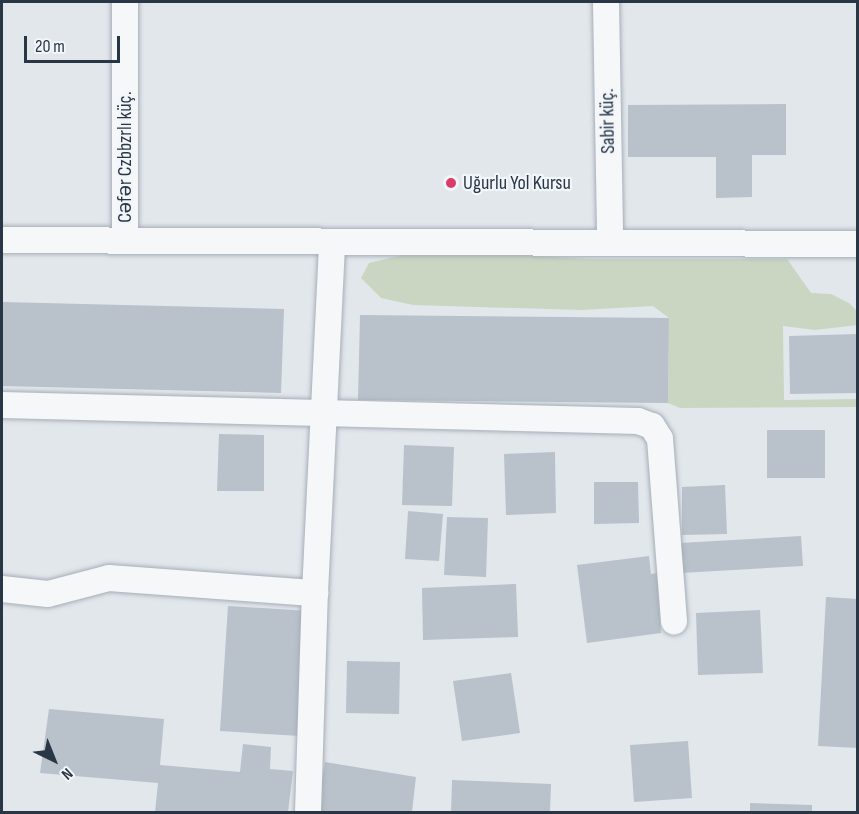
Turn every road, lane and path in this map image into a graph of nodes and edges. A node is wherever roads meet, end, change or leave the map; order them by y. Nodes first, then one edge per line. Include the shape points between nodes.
1 (125, 2) edge
2 (606, 2) edge
3 (2, 240) edge
4 (125, 240) junction
5 (610, 241) junction
6 (332, 242) junction
7 (858, 244) edge
8 (2, 405) edge
9 (323, 413) junction
10 (2, 590) edge
11 (315, 593) junction
12 (674, 621) dead end
13 (309, 813) edge

1 - 4 street, Cəfər Czbbzrlı küç.
2 - 5 street, Sabir küç.
3 - 4 street
4 - 6 street
5 - 6 street
5 - 7 street
6 - 9 street
8 - 9 street
9 - 11 street
9 - 12 street via 638,421 652,426 660,439
10 - 11 street via 48,594 109,578
11 - 13 street

